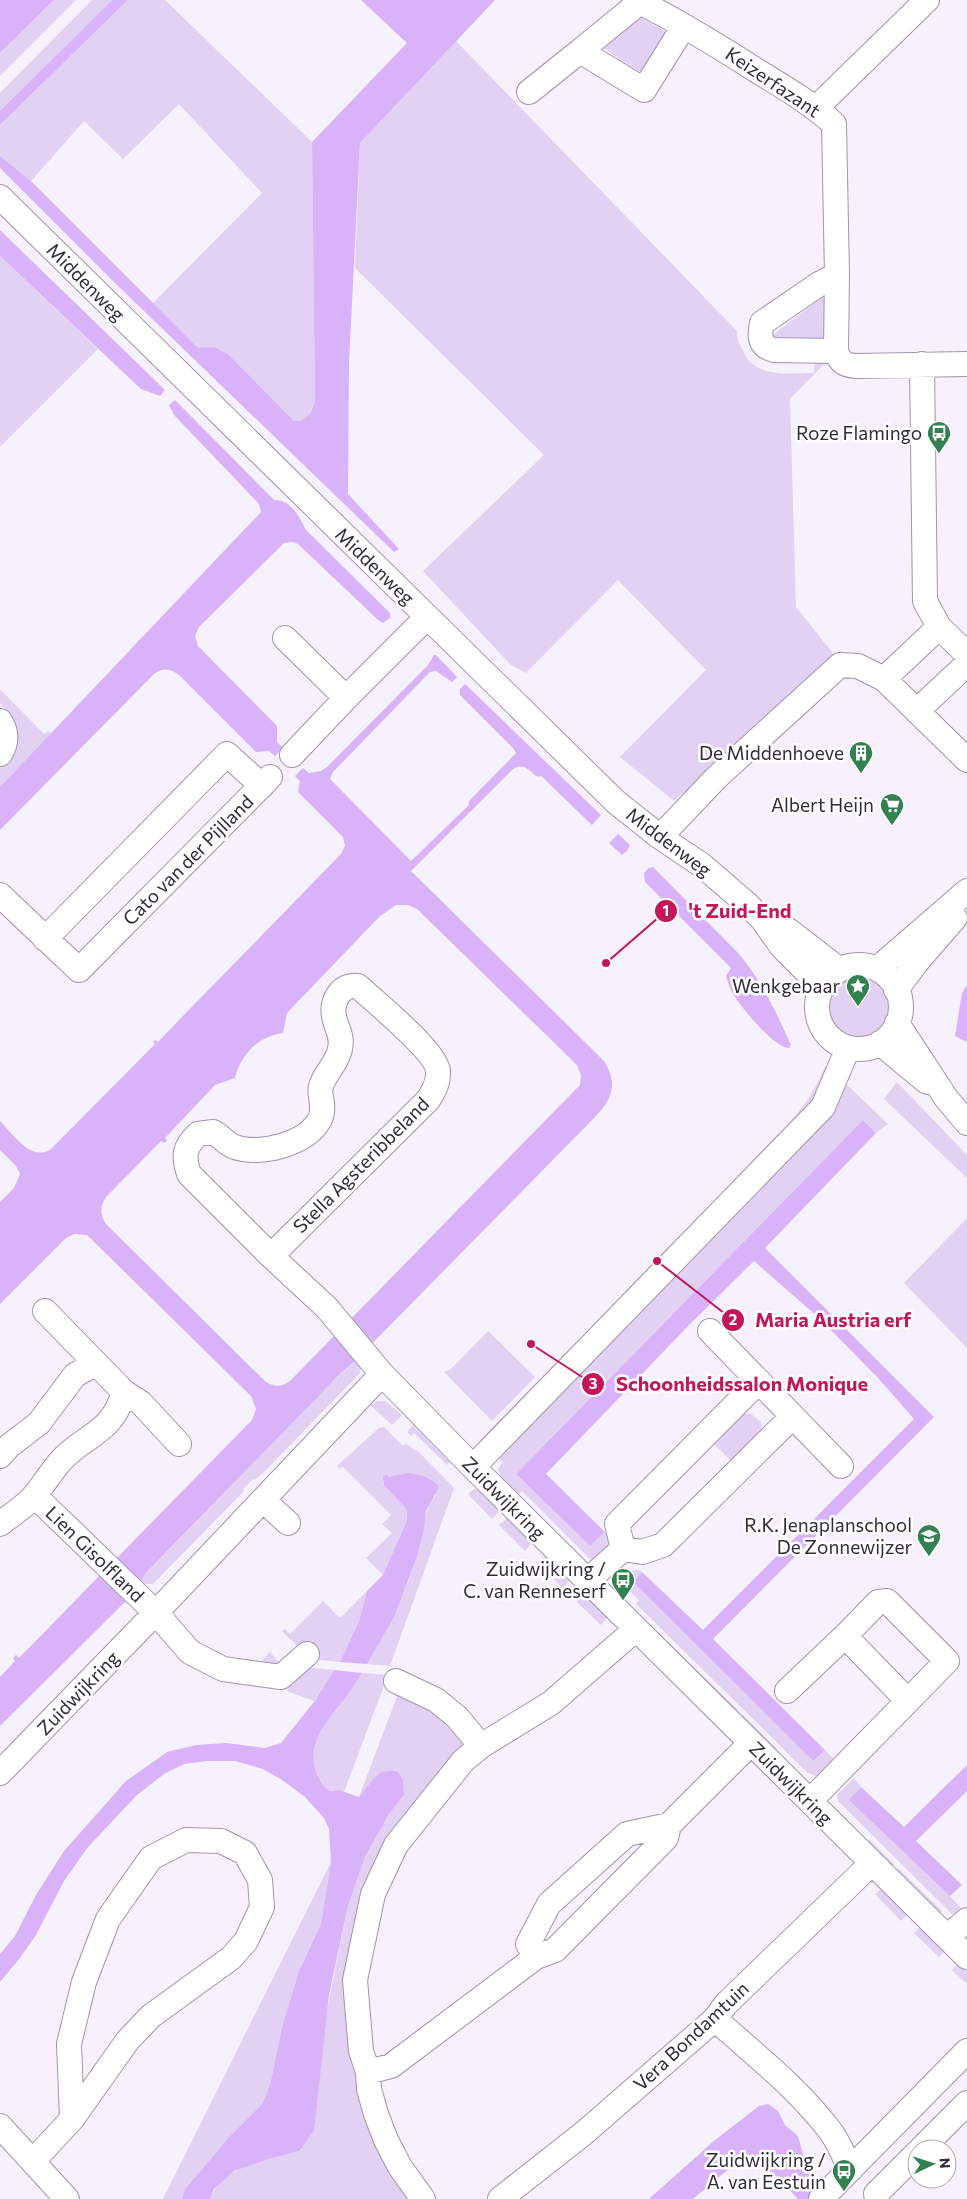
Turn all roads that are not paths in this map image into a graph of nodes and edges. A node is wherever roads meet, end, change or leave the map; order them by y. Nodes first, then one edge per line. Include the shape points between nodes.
1 (927, 0) edge
2 (667, 7) edge
3 (684, 26) junction
4 (580, 50) junction
5 (528, 92) dead end
6 (816, 108) junction
7 (0, 197) edge
8 (837, 275) junction
9 (836, 351) junction
10 (922, 364) junction
11 (967, 364) edge
12 (427, 616) junction
13 (939, 627) junction
14 (285, 638) dead end
15 (967, 654) edge
16 (967, 664) edge
17 (884, 679) junction
18 (346, 698) junction
19 (917, 711) junction
20 (0, 721) edge
21 (0, 754) edge
22 (292, 755) dead end
23 (967, 760) edge
24 (660, 837) junction
25 (967, 891) edge
26 (0, 895) edge
27 (967, 904) edge
28 (762, 919) junction
29 (46, 939) junction
30 (840, 970) junction
31 (877, 970) junction
32 (821, 990) junction
33 (896, 990) junction
34 (897, 1023) junction
35 (880, 1043) junction
36 (848, 1048) junction
37 (946, 1098) junction
38 (967, 1123) edge
39 (271, 1256) junction
40 (45, 1311) dead end
41 (710, 1331) dead end
42 (95, 1364) junction
43 (382, 1374) junction
44 (759, 1381) junction
45 (124, 1392) junction
46 (792, 1417) junction
47 (179, 1444) dead end
48 (0, 1456) edge
49 (840, 1466) dead end
50 (473, 1468) junction
51 (35, 1496) junction
52 (263, 1500) junction
53 (288, 1523) dead end
54 (0, 1524) edge
55 (623, 1549) junction
56 (587, 1581) junction
57 (148, 1605) junction
58 (636, 1629) junction
59 (845, 1636) junction
60 (307, 1654) dead end
61 (396, 1681) dead end
62 (787, 1691) dead end
63 (907, 1700) junction
64 (751, 1743) junction
65 (481, 1746) junction
66 (0, 1772) edge
67 (810, 1801) junction
68 (669, 1825) junction
69 (872, 1863) junction
70 (967, 1920) edge
71 (948, 1937) junction
72 (967, 1956) edge
73 (536, 1957) junction
74 (715, 2019) junction
75 (967, 2051) edge
76 (368, 2072) junction
77 (967, 2103) edge
78 (72, 2119) junction
79 (0, 2126) edge
80 (931, 2139) edge
81 (33, 2161) junction
82 (907, 2164) edge
83 (851, 2169) junction
84 (876, 2194) dead end
85 (825, 2195) edge
86 (67, 2199) edge
87 (423, 2199) edge
88 (500, 2199) edge

1 - 6 street
2 - 3 street, Keizerfazant
2 - 4 street, Keizerfazant via 640,2
3 - 4 street via 644,90
3 - 6 street, Keizerfazant
4 - 5 street, Keizerfazant
6 - 8 street, Keizerfazant via 834,124
7 - 12 street, Middenweg
8 - 9 street, Keizerfazant
8 - 9 street via 762,322 760,333 762,344 774,350
9 - 10 street via 846,365
10 - 11 street
10 - 13 street via 925,601
12 - 18 street
12 - 24 street, Middenweg via 616,802
13 - 15 street
13 - 17 street
14 - 18 street
16 - 19 street
17 - 19 street
17 - 24 street via 858,666 840,665 716,778
18 - 22 street
19 - 23 street
20 - 21 street via 6,739
24 - 28 street, Middenweg via 703,866
25 - 31 street
26 - 29 street, Cato van der Pijlland
27 - 33 street
28 - 30 street, Middenweg via 788,930
28 - 32 street, Middenweg via 782,947
29 - 29 street, Cato van der Pijlland via 79,970 266,781 227,754
30 - 31 street via 864,966
30 - 32 street
31 - 33 street via 888,977
32 - 36 street via 818,1018 824,1031 835,1042
33 - 34 street via 900,1006
34 - 35 street
34 - 37 street
35 - 36 street via 859,1049
35 - 37 street
36 - 50 street via 823,1107
37 - 38 street
39 - 39 street, Stella Agsteribbeland via 435,1090 438,1070 426,1050 358,986 344,987 335,1001 333,1014 340,1032 340,1051 320,1088 323,1109 313,1129 295,1140 265,1150 235,1147 213,1132 205,1132 198,1134 185,1149 184,1161 189,1174
39 - 43 street, Stella Agsteribbeland via 327,1308
40 - 42 street
41 - 44 street
42 - 45 street
42 - 48 street via 75,1375 39,1424
43 - 50 street, Zuidwijkring
43 - 52 street, Zuidwijkring
44 - 46 street
44 - 55 street via 617,1524
45 - 47 street via 141,1403
45 - 51 street, Lien Gisolfland via 118,1410 97,1434 68,1453
46 - 49 street
46 - 55 street via 663,1545 642,1552
50 - 56 street, Zuidwijkring
51 - 54 street, Lien Gisolfland
51 - 57 street, Lien Gisolfland
52 - 53 street
52 - 57 street, Zuidwijkring
55 - 56 street
56 - 58 street, Zuidwijkring
57 - 60 street via 190,1652 223,1669 281,1677
57 - 66 street, Zuidwijkring
58 - 64 street, Zuidwijkring
58 - 65 street via 551,1703
59 - 62 street
59 - 63 street
59 - 63 street via 878,1602 887,1601 947,1662
61 - 65 street via 436,1700
63 - 67 street
64 - 67 street, Zuidwijkring
64 - 68 street
65 - 76 street via 463,1761 396,1845 373,1894 355,1980 357,2027
67 - 69 street, Zuidwijkring
68 - 73 street via 666,1838 614,1893 555,1950
68 - 73 street via 626,1834 549,1904 528,1944
69 - 71 street, Zuidwijkring
69 - 74 street, Vera Bondamtuin via 726,2004
70 - 71 street
71 - 72 street, Zuidwijkring
73 - 76 street via 391,2066
74 - 83 street via 794,2088 832,2133
74 - 88 street, Vera Bondamtuin via 584,2133
75 - 83 street
76 - 87 street via 369,2090 386,2140
77 - 80 street
78 - 78 street via 69,2044 84,1982 108,1919 151,1858 186,1840 221,1841 245,1853 260,1880 262,1907 246,1941 231,1958 152,2016 128,2040
78 - 81 street
79 - 81 street
81 - 86 street
82 - 84 street
83 - 85 street

